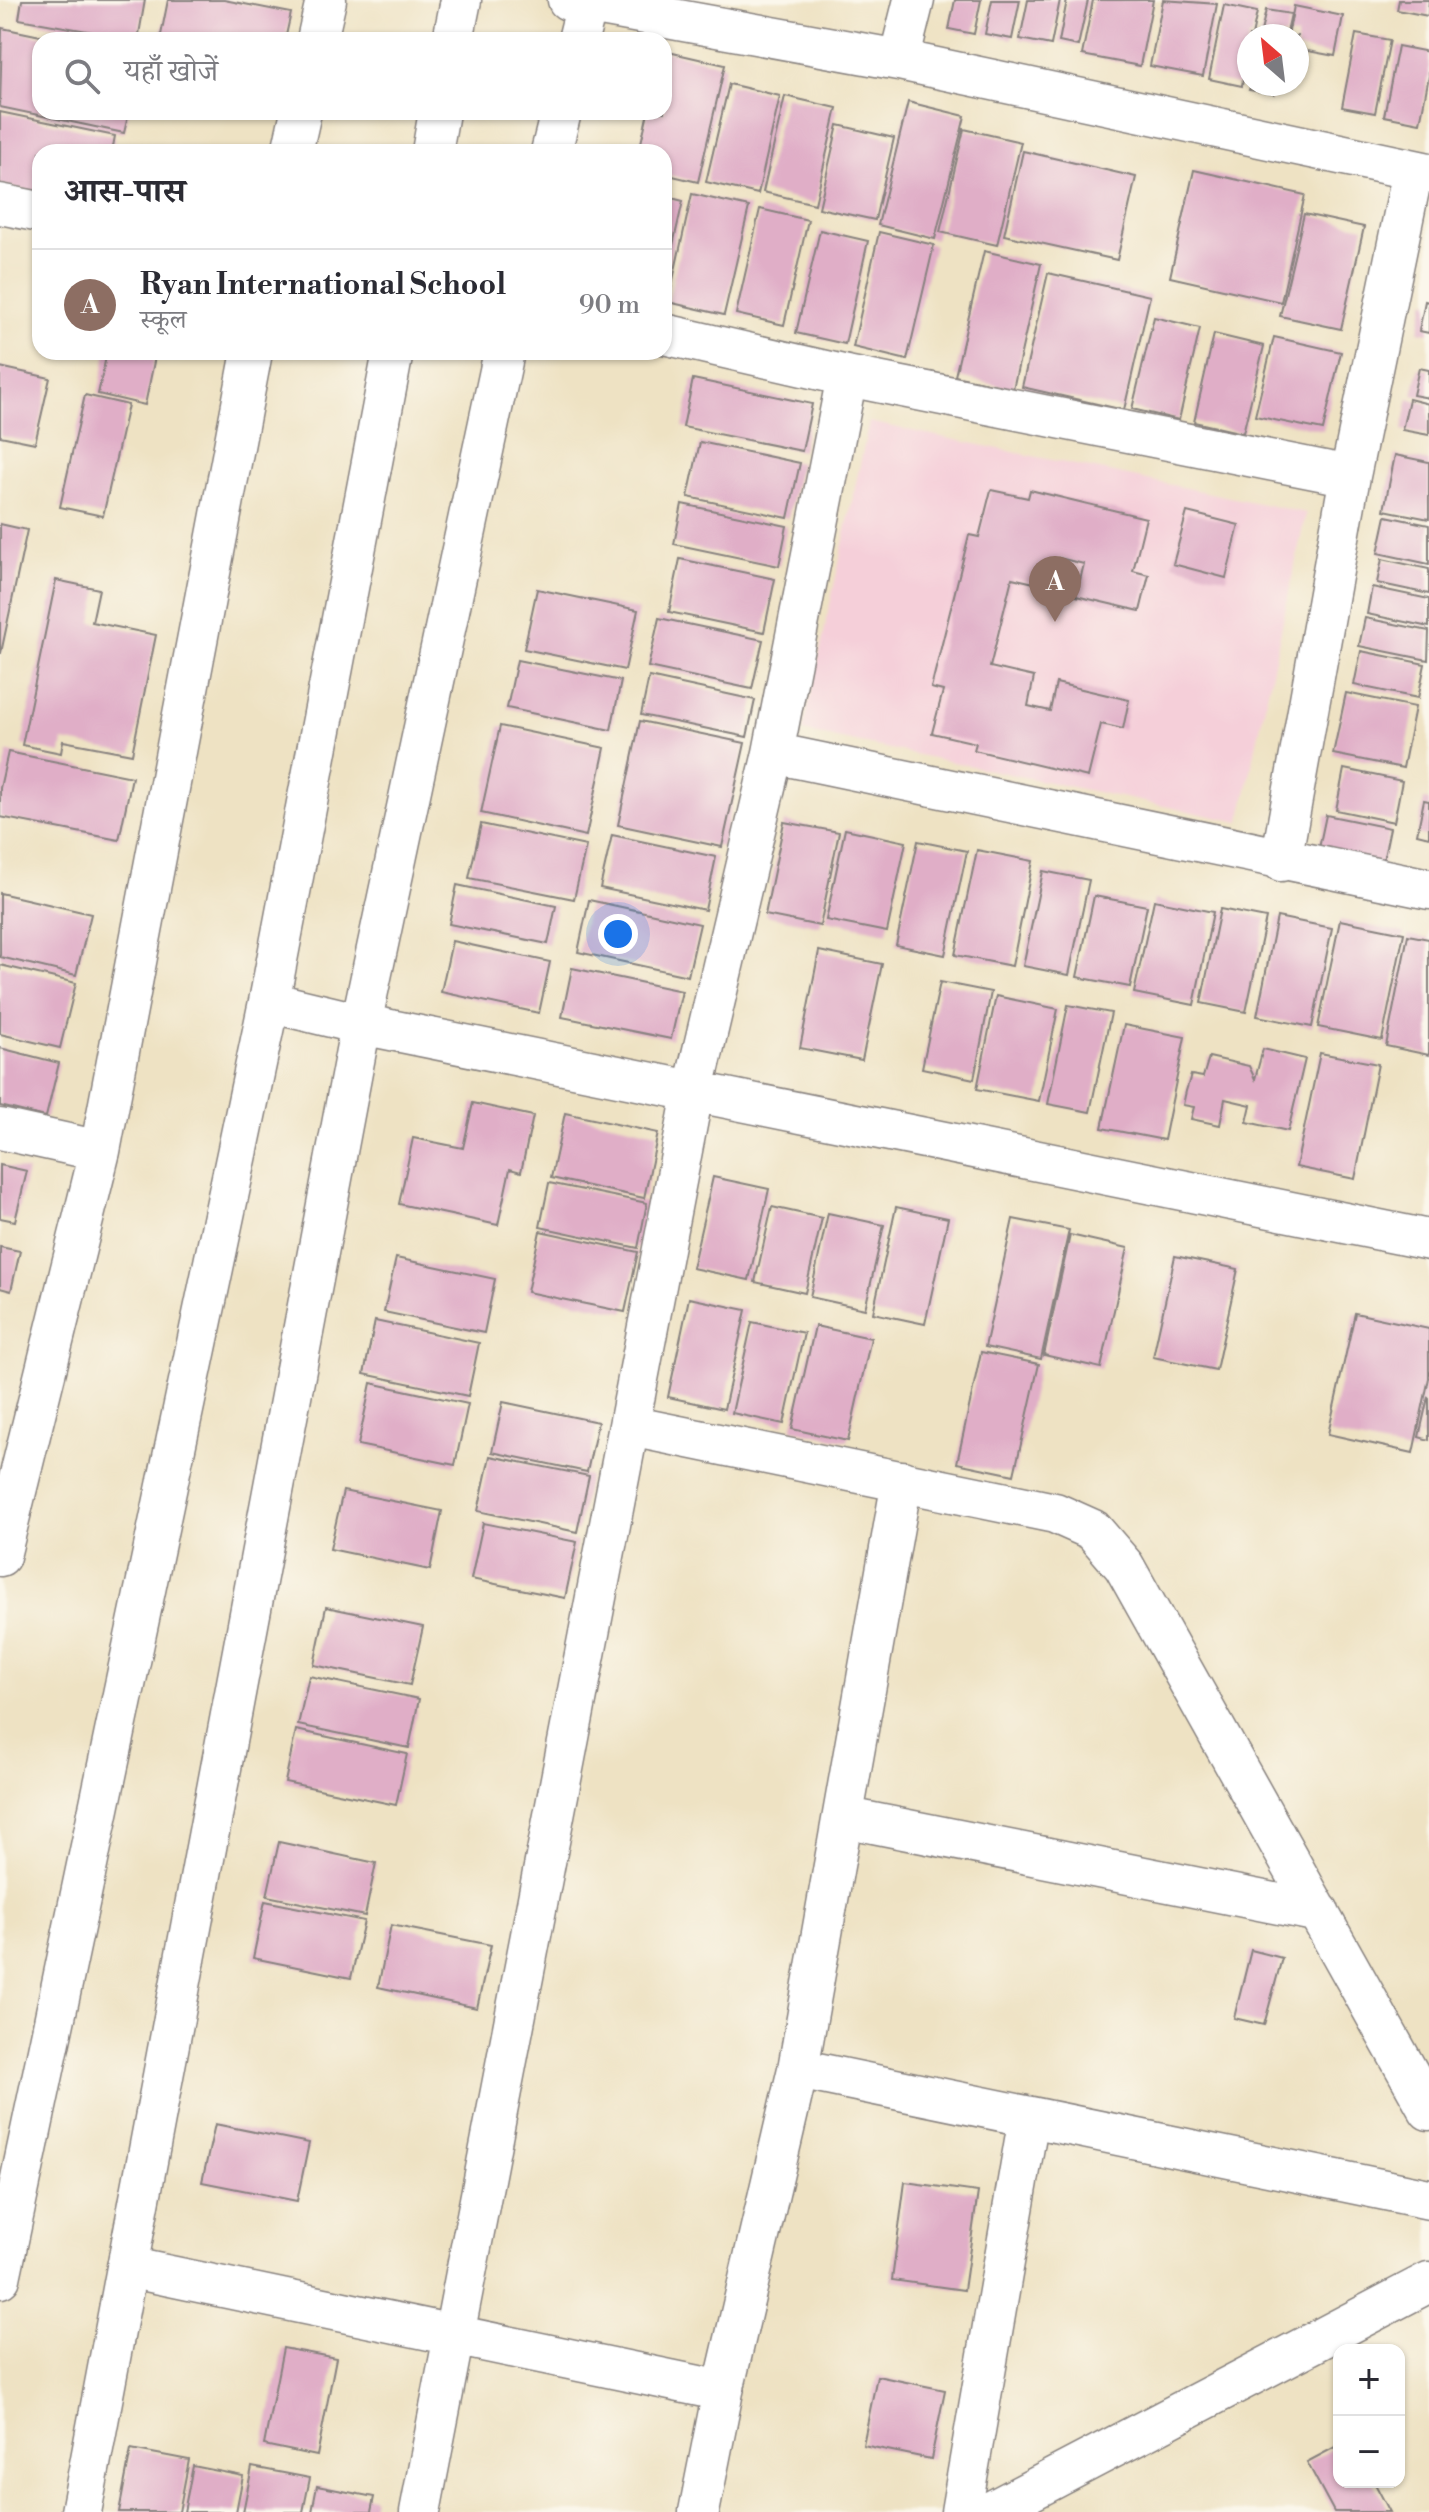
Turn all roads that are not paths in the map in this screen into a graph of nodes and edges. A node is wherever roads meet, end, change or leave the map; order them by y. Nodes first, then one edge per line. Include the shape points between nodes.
1 (326, 0) edge
2 (461, 0) edge
3 (914, 0) edge
4 (580, 11) edge
5 (319, 32) edge
6 (455, 32) edge
7 (899, 60) junction
8 (299, 120) edge
9 (438, 120) edge
10 (559, 120) edge
11 (294, 144) edge
12 (433, 144) edge
13 (553, 144) edge
14 (1421, 171) edge
15 (0, 204) edge
16 (32, 210) edge
17 (672, 336) edge
18 (250, 360) edge
19 (391, 360) edge
20 (502, 360) edge
21 (847, 376) junction
22 (1350, 476) junction
23 (773, 753) junction
24 (1281, 861) junction
25 (1429, 889) edge
26 (269, 1002) junction
27 (361, 1024) junction
28 (693, 1093) junction
29 (0, 1129) edge
30 (100, 1151) junction
31 (1427, 1232) edge
32 (630, 1426) junction
33 (902, 1481) junction
34 (0, 1556) edge
35 (843, 1817) junction
36 (1319, 1912) junction
37 (798, 2069) junction
38 (1429, 2110) edge
39 (1029, 2117) junction
40 (1429, 2199) edge
41 (127, 2267) junction
42 (0, 2278) edge
43 (1429, 2282) edge
44 (451, 2334) junction
45 (723, 2391) junction
46 (81, 2512) edge
47 (420, 2512) edge
48 (699, 2512) edge
49 (961, 2512) edge
50 (990, 2512) edge

1 - 5 street
2 - 6 street
3 - 7 street
4 - 7 street
7 - 14 street
8 - 11 street
9 - 12 street
10 - 13 street
14 - 22 street
15 - 16 street
17 - 21 street
18 - 30 street
19 - 26 street
20 - 27 street
21 - 22 street
21 - 23 street
22 - 24 street
23 - 24 street
23 - 28 street
24 - 25 street
26 - 27 street
26 - 42 street
27 - 28 street
27 - 41 street
28 - 31 street
28 - 32 street
29 - 30 street
30 - 34 street
32 - 33 street
32 - 44 street
33 - 35 street
33 - 36 street via 1055,1513 1093,1530 1124,1566
35 - 36 street
35 - 37 street
36 - 38 street
37 - 39 street
37 - 45 street
39 - 40 street
39 - 49 street
41 - 44 street
41 - 46 street
43 - 50 street
44 - 45 street
44 - 47 street
45 - 48 street

